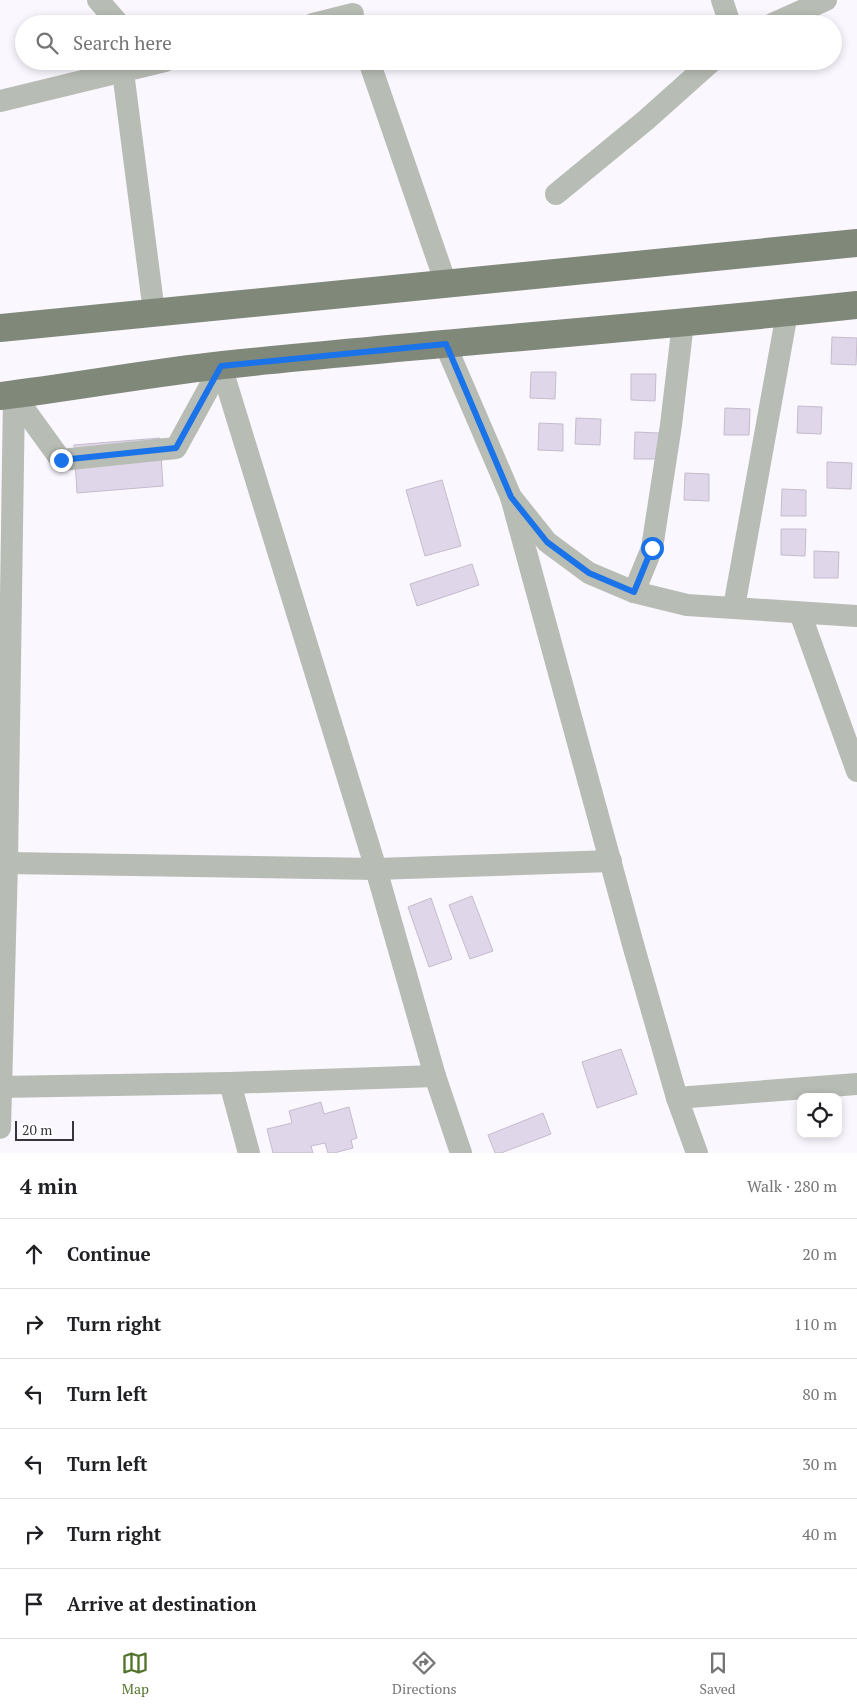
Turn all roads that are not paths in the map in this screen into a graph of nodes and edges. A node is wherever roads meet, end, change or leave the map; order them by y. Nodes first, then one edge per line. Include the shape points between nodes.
1 (98, 0) edge
2 (722, 0) edge
3 (826, 0) edge
4 (110, 15) edge
5 (727, 15) edge
6 (792, 15) edge
7 (130, 70) edge
8 (372, 70) edge
9 (702, 70) edge
10 (123, 72) junction
11 (0, 101) edge
12 (556, 194) dead end
13 (857, 243) edge
14 (446, 284) junction
15 (857, 305) edge
16 (154, 312) junction
17 (787, 313) junction
18 (683, 324) junction
19 (0, 328) edge
20 (446, 344) junction
21 (221, 366) junction
22 (7, 395) edge
23 (511, 497) junction
24 (634, 592) junction
25 (734, 607) junction
26 (800, 613) junction
27 (857, 616) edge
28 (857, 771) edge
29 (611, 861) junction
30 (7, 863) junction
31 (376, 869) junction
32 (435, 1076) junction
33 (230, 1083) junction
34 (857, 1084) edge
35 (1, 1087) edge
36 (677, 1098) junction
37 (0, 1128) edge
38 (250, 1153) edge
39 (461, 1153) edge
40 (697, 1153) edge

1 - 4 street
2 - 5 street
3 - 6 street
7 - 10 street
8 - 14 street
9 - 12 street
10 - 11 street
10 - 16 street
13 - 14 main road
14 - 16 main road
15 - 17 main road
16 - 19 main road
17 - 18 main road
17 - 25 street
18 - 20 main road
18 - 24 street via 652,548
20 - 21 main road
20 - 23 street
21 - 22 main road
21 - 22 street via 176,448 61,460
21 - 31 street
22 - 30 street
23 - 24 street via 547,542 589,573
23 - 29 street
24 - 25 street via 687,605
25 - 26 street
26 - 27 street
26 - 28 street
29 - 31 street
29 - 36 street
30 - 31 street
30 - 35 street
31 - 32 street
32 - 33 street
32 - 39 street
33 - 35 street
33 - 38 street
34 - 36 street
35 - 37 street
36 - 40 street

